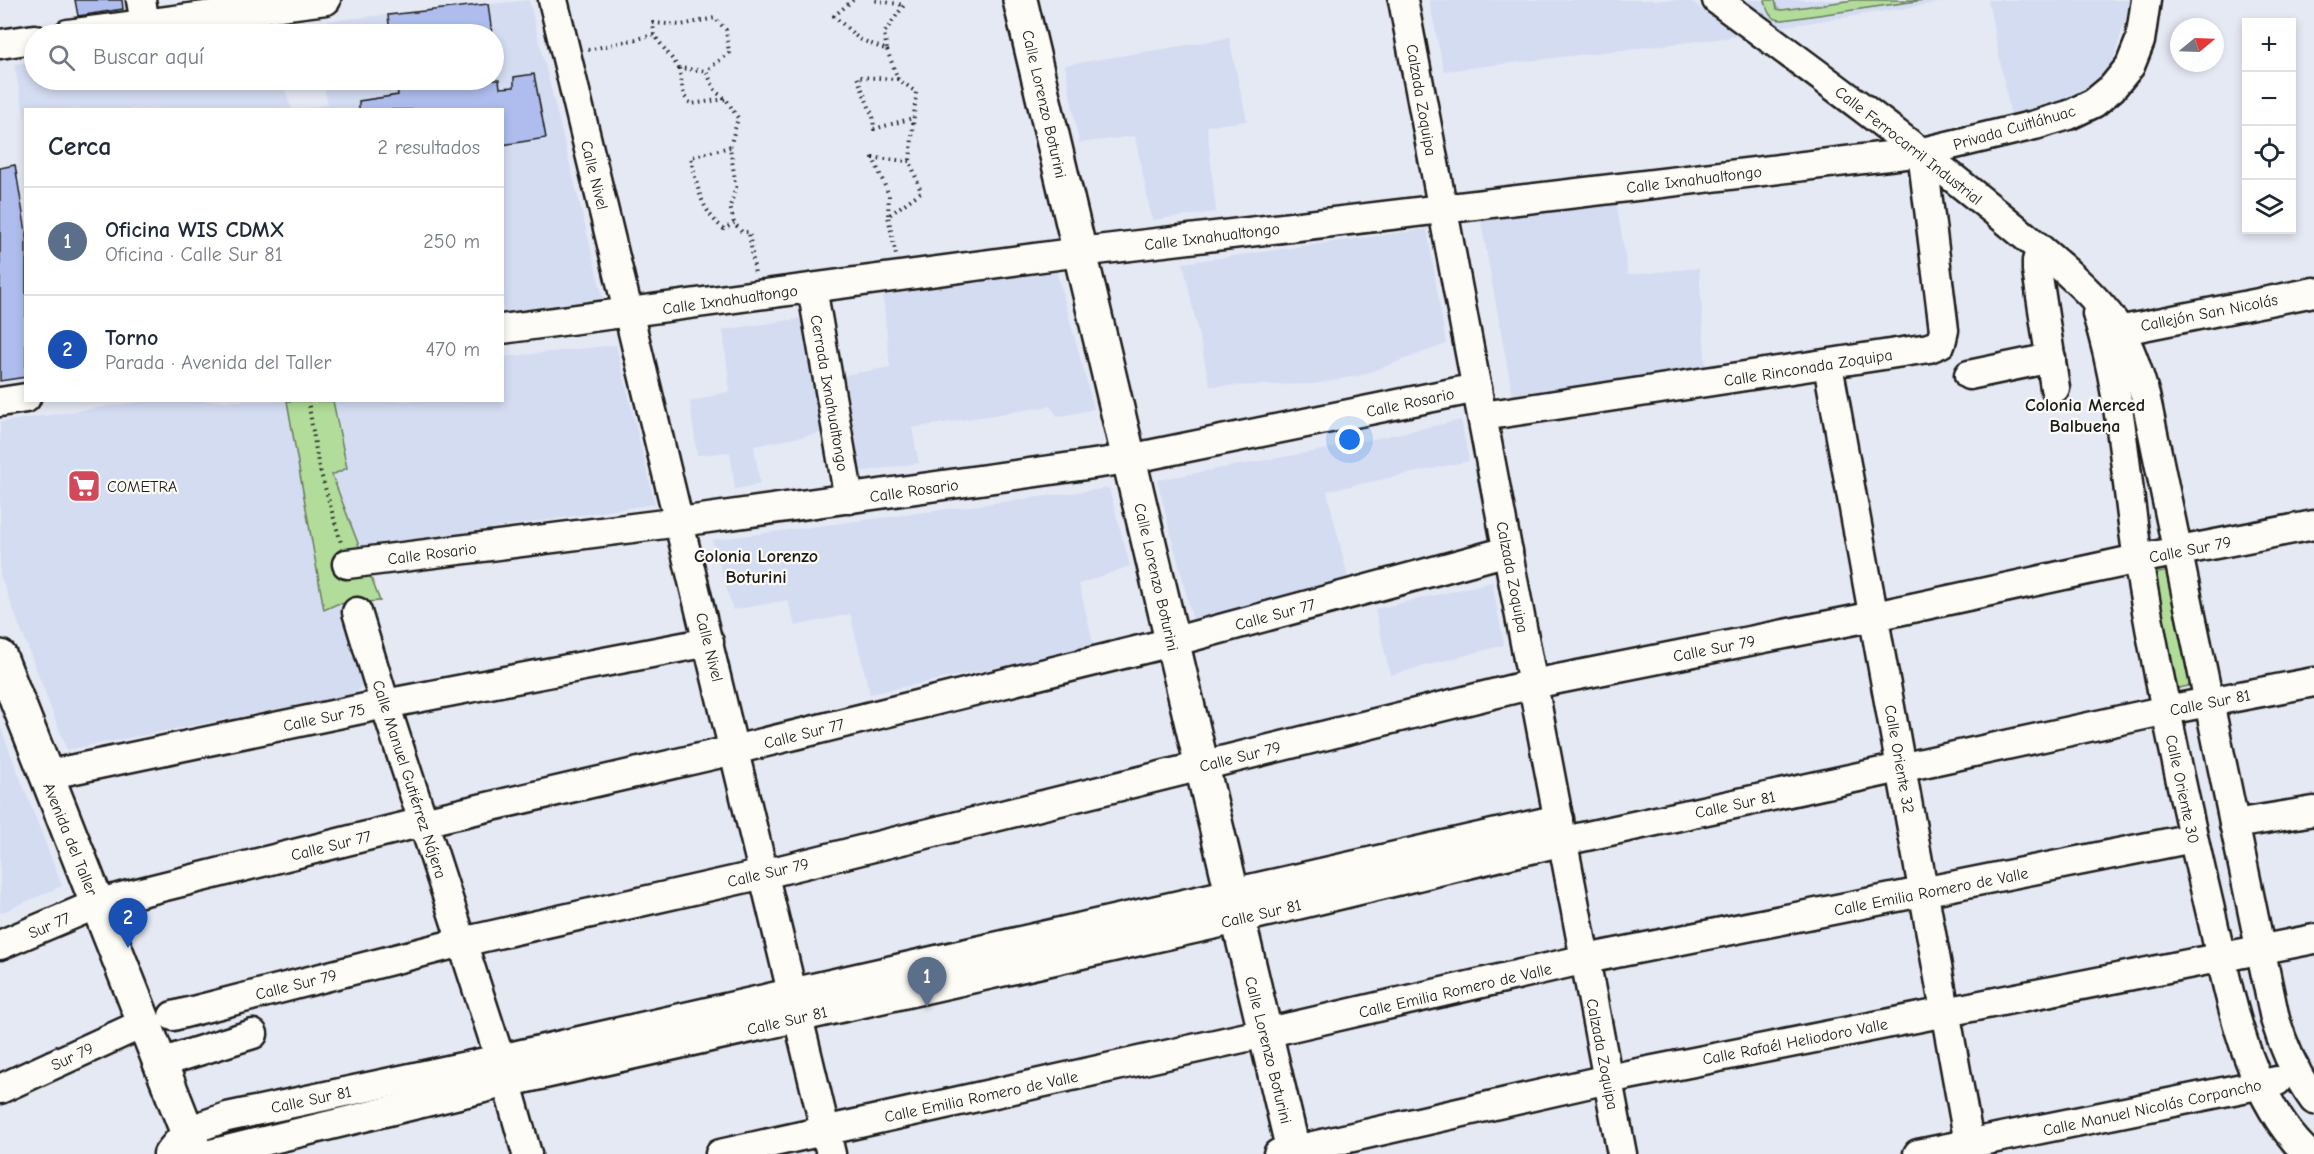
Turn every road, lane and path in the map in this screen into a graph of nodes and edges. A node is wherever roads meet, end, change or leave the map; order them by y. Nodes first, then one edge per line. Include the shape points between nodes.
1 (326, 0) edge
2 (553, 0) edge
3 (853, 0) edge
4 (872, 0) edge
5 (1020, 0) edge
6 (1403, 0) edge
7 (1717, 0) edge
8 (2146, 0) edge
9 (143, 12) edge
10 (102, 24) edge
11 (654, 35) junction
12 (24, 40) edge
13 (0, 44) edge
14 (887, 50) junction
15 (566, 54) junction
16 (680, 68) junction
17 (706, 71) junction
18 (898, 79) junction
19 (726, 99) junction
20 (913, 118) junction
21 (730, 147) junction
22 (1922, 152) junction
23 (910, 161) junction
24 (1442, 208) junction
25 (888, 216) junction
26 (734, 223) junction
27 (2041, 250) junction
28 (1080, 252) junction
29 (900, 275) junction
30 (812, 288) junction
31 (2314, 292) edge
32 (758, 295) junction
33 (629, 313) junction
34 (504, 329) edge
35 (2111, 332) junction
36 (2051, 358) junction
37 (1828, 365) junction
38 (1969, 375) dead end
39 (1477, 388) junction
40 (2055, 388) dead end
41 (24, 398) edge
42 (0, 402) edge
43 (308, 402) edge
44 (1483, 416) junction
45 (1129, 459) junction
46 (849, 499) junction
47 (680, 522) junction
48 (2314, 525) edge
49 (1508, 551) junction
50 (2177, 552) junction
51 (2138, 559) junction
52 (347, 564) joint
53 (357, 612) dead end
54 (1875, 616) junction
55 (709, 642) junction
56 (1172, 642) junction
57 (0, 657) edge
58 (2314, 682) edge
59 (1533, 684) junction
60 (2210, 701) junction
61 (385, 704) junction
62 (2167, 710) junction
63 (734, 750) junction
64 (1201, 766) junction
65 (1902, 768) junction
66 (46, 775) junction
67 (2314, 811) edge
68 (423, 822) junction
69 (2234, 824) junction
70 (1561, 830) junction
71 (2193, 838) junction
72 (764, 874) junction
73 (1924, 892) junction
74 (97, 904) junction
75 (1235, 906) junction
76 (2314, 939) edge
77 (462, 942) junction
78 (0, 945) edge
79 (2260, 950) junction
80 (2221, 957) junction
81 (1586, 959) junction
82 (796, 1005) junction
83 (1946, 1011) junction
84 (159, 1019) junction
85 (1265, 1033) junction
86 (253, 1034) dead end
87 (160, 1063) junction
88 (503, 1071) junction
89 (2306, 1075) edge
90 (1608, 1079) junction
91 (2259, 1084) junction
92 (0, 1089) edge
93 (2314, 1100) edge
94 (829, 1142) edge
95 (184, 1146) edge
96 (1970, 1149) edge
97 (1288, 1153) edge
98 (210, 1154) edge
99 (527, 1154) edge
100 (720, 1154) edge
101 (1622, 1154) edge
102 (1918, 1154) edge
103 (2308, 1154) edge

1 - 9 street
2 - 15 street, Calle Nivel
3 - 14 path via 834,16 860,39
4 - 14 path via 904,5 884,33
5 - 28 main road, Calle Lorenzo Boturini
6 - 24 street, Calzada Zoquipa
7 - 22 street, Calle Ferrocarril Industrial
8 - 22 street, Privada Cuitláhuac via 2140,41 2130,66 2094,103 2035,125
9 - 10 street
11 - 15 path
11 - 16 path
11 - 17 path via 653,23 681,25 714,18 726,30 729,53
12 - 13 street
14 - 18 path
15 - 33 street, Calle Nivel
16 - 17 path
16 - 19 path via 684,96 691,104
17 - 19 path via 716,92
18 - 20 path via 916,92
18 - 20 path via 857,77 874,129
19 - 21 path via 738,118
20 - 23 path
21 - 26 path via 736,187 730,206
21 - 26 path via 691,157 699,192 711,219 724,229
22 - 24 street, Calle Ixnahualtongo
22 - 27 street, Calle Ferrocarril Industrial
22 - 37 street, Calle Rinconada Zoquipa via 1944,330 1941,343
23 - 25 path via 921,192
23 - 25 path via 873,158 889,195
24 - 28 street, Calle Ixnahualtongo
24 - 39 street, Calzada Zoquipa
25 - 29 path
26 - 32 path via 742,232 750,232
27 - 35 street, Calle Ferrocarril Industrial via 2093,299
27 - 36 street via 2037,270
28 - 29 street, Calle Ixnahualtongo
28 - 45 main road, Calle Lorenzo Boturini
29 - 30 street, Calle Ixnahualtongo
30 - 32 street, Calle Ixnahualtongo
30 - 46 street, Cerrada Ixnahualtongo
31 - 35 street, Callejón San Nicolás
32 - 33 street, Calle Ixnahualtongo
33 - 34 street, Calle Ixnahualtongo
33 - 47 street, Calle Nivel
35 - 50 street via 2137,367
35 - 51 street, Calle Oriente 30
36 - 38 street
36 - 40 street
37 - 44 street, Calle Rinconada Zoquipa
37 - 54 street, Calle Oriente 32
39 - 44 street, Calzada Zoquipa
39 - 45 street, Calle Rosario
41 - 42 street
43 - 52 path via 318,463
44 - 49 street, Calzada Zoquipa
45 - 46 street, Calle Rosario
45 - 56 main road, Calle Lorenzo Boturini
46 - 47 street, Calle Rosario
47 - 52 street, Calle Rosario
47 - 55 street, Calle Nivel
48 - 50 street, Calle Sur 79
49 - 56 street, Calle Sur 77
49 - 59 street, Calzada Zoquipa
50 - 51 street, Calle Sur 79
50 - 60 street
51 - 54 street, Calle Sur 79
51 - 62 street, Calle Oriente 30
53 - 61 street, Calle Manuel Gutiérrez Nájera
54 - 59 street, Calle Sur 79
54 - 65 street, Calle Oriente 32
55 - 61 street, Calle Sur 75
55 - 63 street, Calle Nivel
56 - 63 street, Calle Sur 77
56 - 64 main road, Calle Lorenzo Boturini
57 - 66 main road, Avenida del Taller
58 - 60 street, Calle Sur 81
59 - 64 street, Calle Sur 79
59 - 70 street, Calzada Zoquipa
60 - 62 street, Calle Sur 81
60 - 69 street
61 - 66 street, Calle Sur 75
61 - 68 street, Calle Manuel Gutiérrez Nájera
62 - 65 street, Calle Sur 81
62 - 71 street, Calle Oriente 30
63 - 68 street, Calle Sur 77
63 - 72 street, Calle Nivel
64 - 72 street, Calle Sur 79
64 - 75 main road, Calle Lorenzo Boturini
65 - 70 street, Calle Sur 81
65 - 73 street, Calle Oriente 32
66 - 74 main road, Avenida del Taller
67 - 69 street
68 - 74 street, Calle Sur 77
68 - 77 street, Calle Manuel Gutiérrez Nájera
69 - 79 street
70 - 75 street, Calle Sur 81
70 - 81 street, Calzada Zoquipa
71 - 73 street, Calle Emilia Romero de Valle
71 - 80 street, Calle Oriente 30
72 - 77 street, Calle Sur 79
72 - 82 street, Calle Nivel
73 - 81 street, Calle Emilia Romero de Valle
73 - 83 street, Calle Oriente 32
74 - 78 street, Sur 77
74 - 84 main road, Avenida del Taller
75 - 82 street, Calle Sur 81
75 - 85 main road, Calle Lorenzo Boturini
76 - 79 street, Calle Rafaél Heliodoro Valle
77 - 84 street, Calle Sur 79
77 - 88 street, Calle Manuel Gutiérrez Nájera
79 - 80 street, Calle Rafaél Heliodoro Valle
79 - 89 street via 2280,1038
80 - 83 street, Calle Rafaél Heliodoro Valle
80 - 91 street, Calle Oriente 30
81 - 85 street, Calle Emilia Romero de Valle
81 - 90 street, Calzada Zoquipa
82 - 88 street, Calle Sur 81
82 - 94 street, Calle Nivel
83 - 90 street, Calle Rafaél Heliodoro Valle
83 - 96 street, Calle Oriente 32
84 - 87 main road, Avenida del Taller
84 - 92 street, Sur 79
85 - 94 street, Calle Emilia Romero de Valle
85 - 97 main road, Calle Lorenzo Boturini
86 - 87 street
87 - 95 main road, Avenida del Taller
88 - 95 street, Calle Sur 81 via 226,1117
88 - 98 street, Calle Sur 81
88 - 99 street, Calle Manuel Gutiérrez Nájera
89 - 91 street, Calle Manuel Nicolás Corpancho
89 - 93 street
90 - 97 street, Calle Rafaél Heliodoro Valle
90 - 101 street, Calzada Zoquipa
91 - 96 street, Calle Manuel Nicolás Corpancho
91 - 103 street, Calle Oriente 30
94 - 100 street, Calle Emilia Romero de Valle
96 - 102 street, Calle Manuel Nicolás Corpancho

